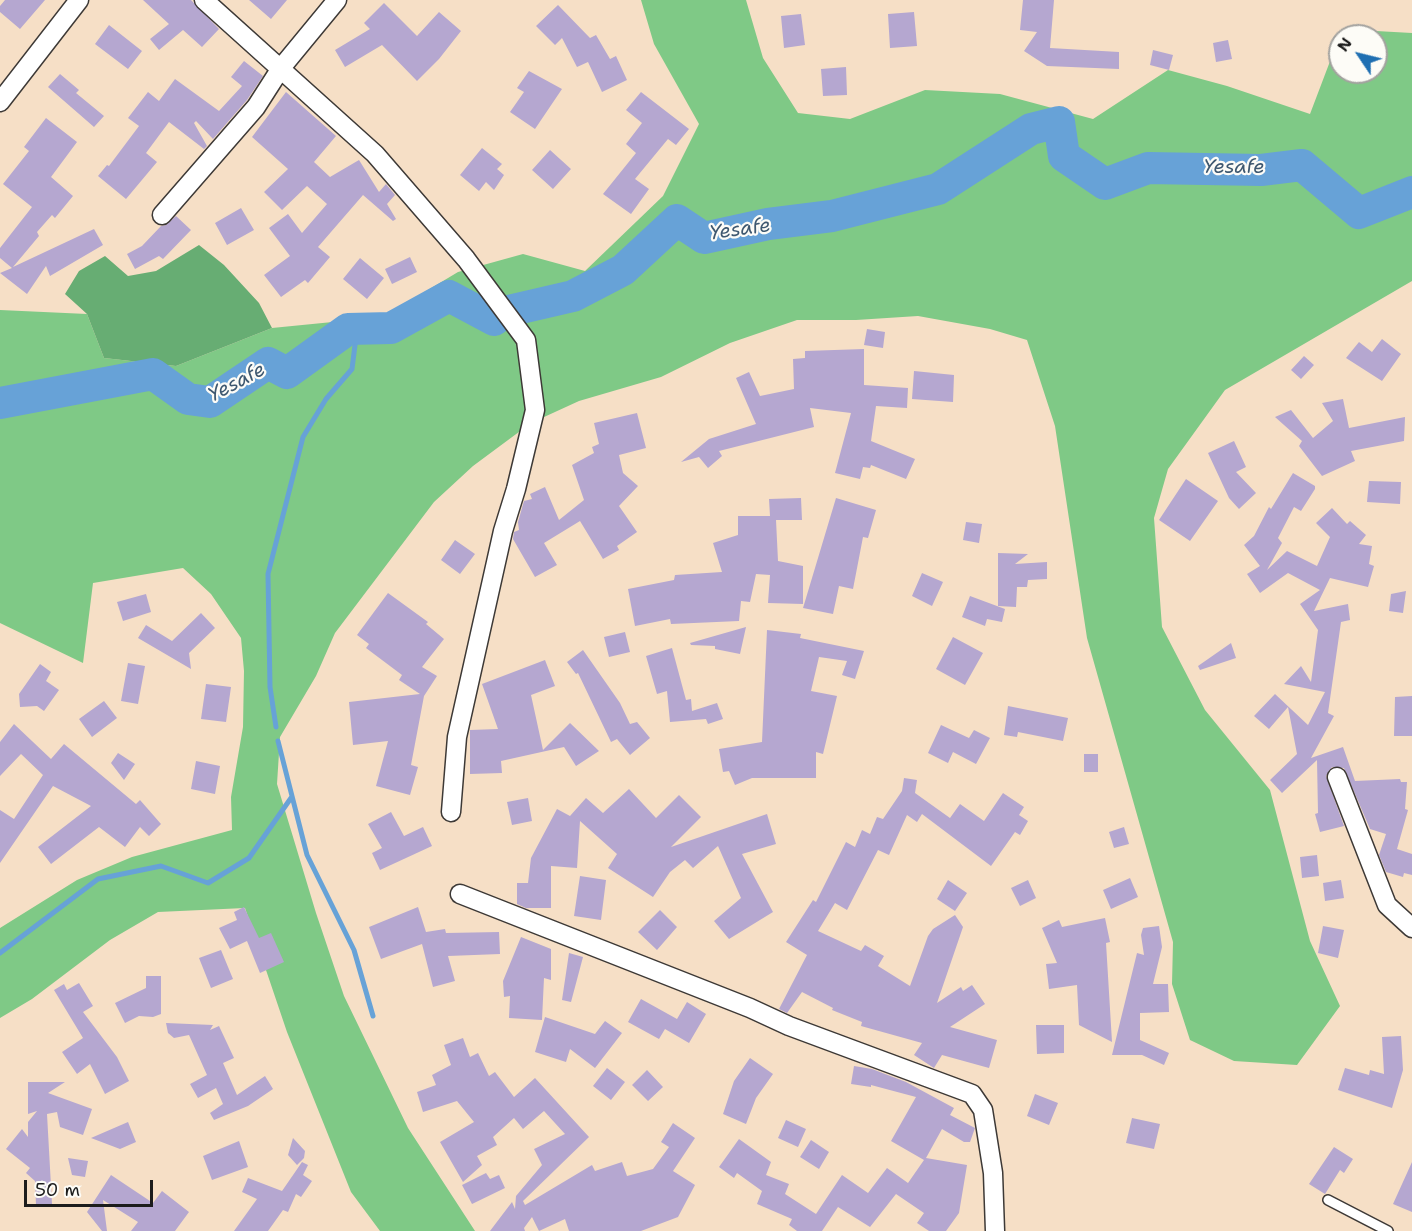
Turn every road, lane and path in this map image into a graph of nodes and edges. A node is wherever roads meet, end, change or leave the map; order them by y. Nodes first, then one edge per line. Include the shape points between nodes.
1 (79, 0) edge
2 (204, 0) edge
3 (337, 0) edge
4 (281, 68) junction
5 (0, 102) edge
6 (162, 215) dead end
7 (1337, 777) dead end
8 (451, 812) dead end
9 (460, 894) dead end
10 (1412, 928) edge
11 (1328, 1200) dead end
12 (995, 1231) edge
13 (1388, 1231) edge

1 - 5 street
2 - 4 street
3 - 4 street
4 - 6 street via 256,106
4 - 8 street via 375,154 466,260 526,340 535,411 503,531 457,737
7 - 10 street via 1387,905
9 - 12 street via 789,1026 972,1094 983,1110 993,1173
11 - 13 lane

